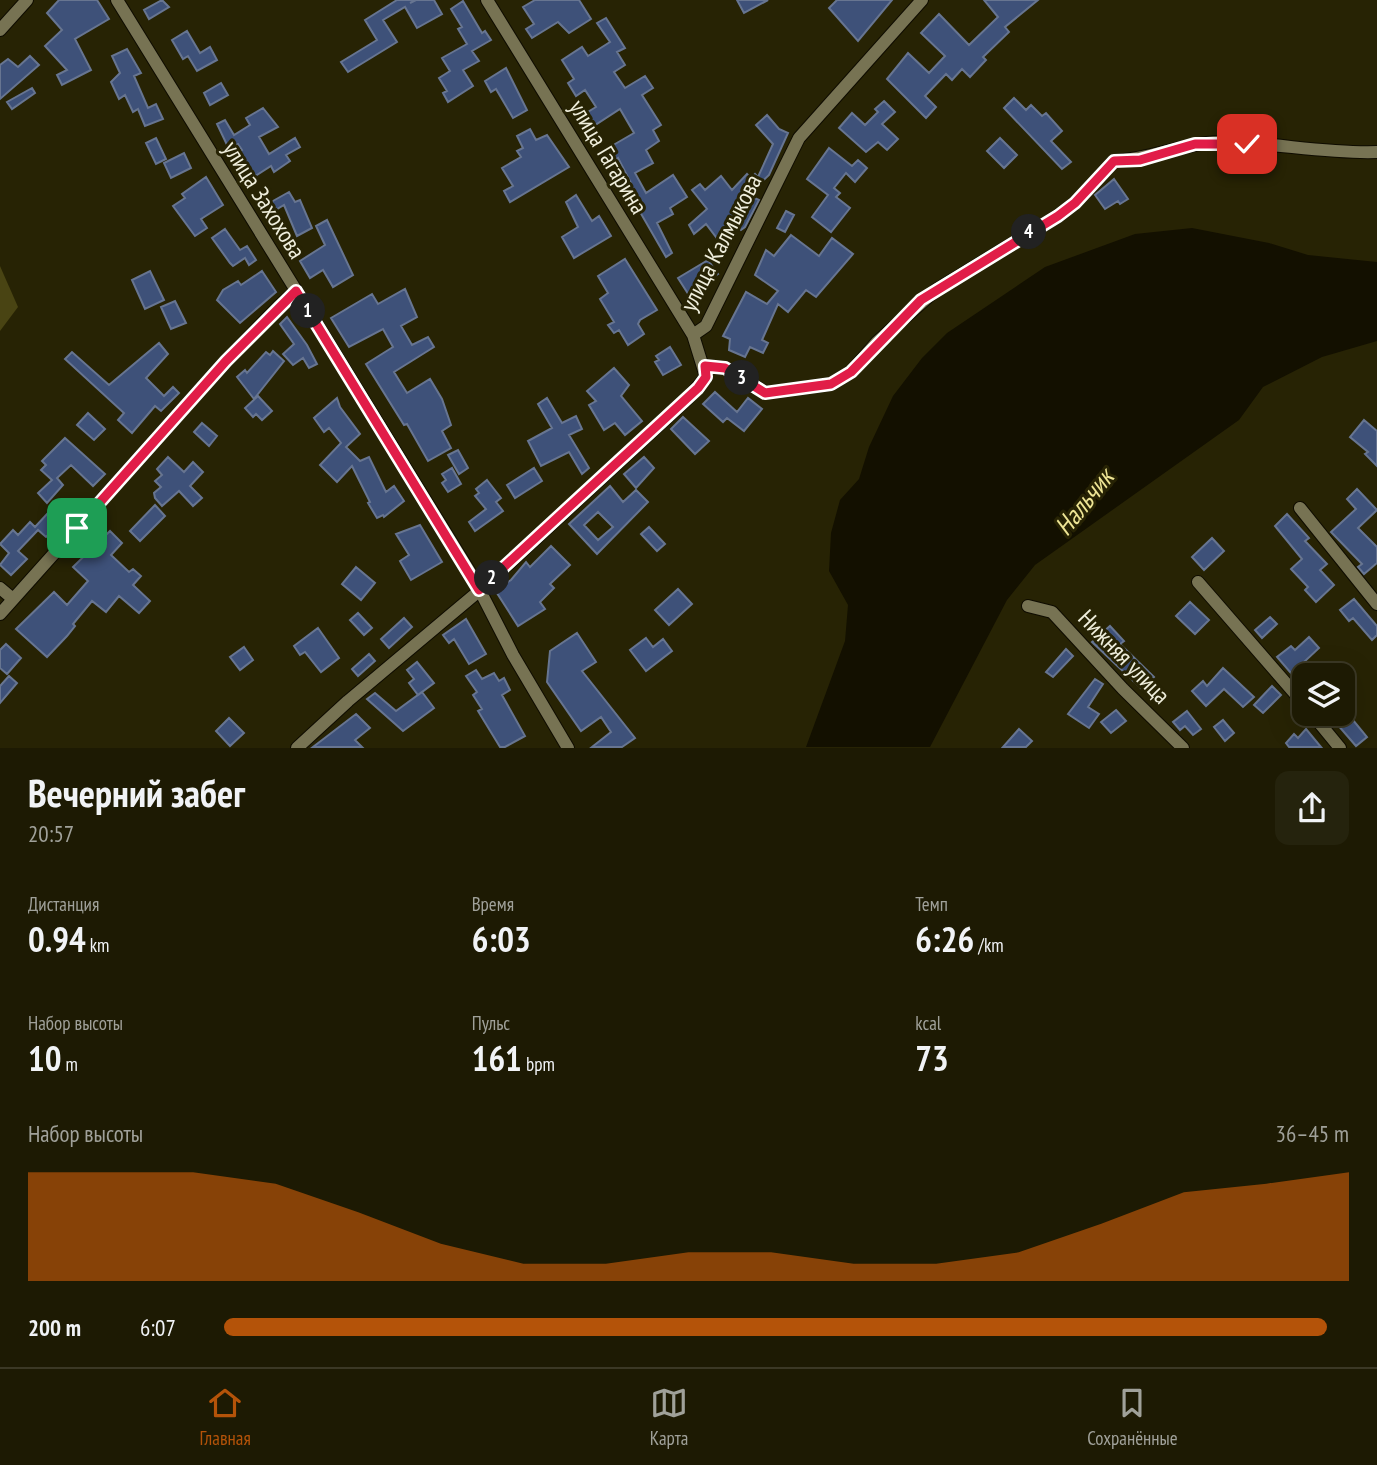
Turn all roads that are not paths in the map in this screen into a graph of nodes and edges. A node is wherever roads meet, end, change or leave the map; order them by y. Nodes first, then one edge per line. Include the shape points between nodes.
1 (27, 0) edge
2 (117, 0) edge
3 (488, 0) edge
4 (922, 0) edge
5 (0, 30) edge
6 (1377, 152) edge
7 (296, 291) junction
8 (693, 335) junction
9 (705, 366) junction
10 (1300, 508) dead end
11 (1198, 582) dead end
12 (0, 587) edge
13 (479, 590) junction
14 (13, 599) junction
15 (1377, 604) edge
16 (1028, 606) dead end
17 (0, 614) edge
18 (1292, 690) edge
19 (1322, 726) edge
20 (298, 747) edge
21 (568, 747) edge
22 (1183, 747) edge
23 (1340, 747) edge

1 - 5 street
2 - 7 street, улица Захохова
3 - 8 street, улица Гагарина
4 - 8 street, улица Калмыкова via 799,138 706,326
6 - 9 street via 1223,142 1114,161 1058,216 921,300 851,372 831,384 765,393 725,368
7 - 13 street, улица Захохова
7 - 14 street via 226,361
8 - 9 street, улица Калмыкова
9 - 13 street via 706,377 698,388
10 - 15 street
11 - 18 street
12 - 14 street
13 - 20 street
13 - 21 street, улица Захохова
14 - 17 street
16 - 22 street, Нижняя улица via 1052,612
19 - 23 street

